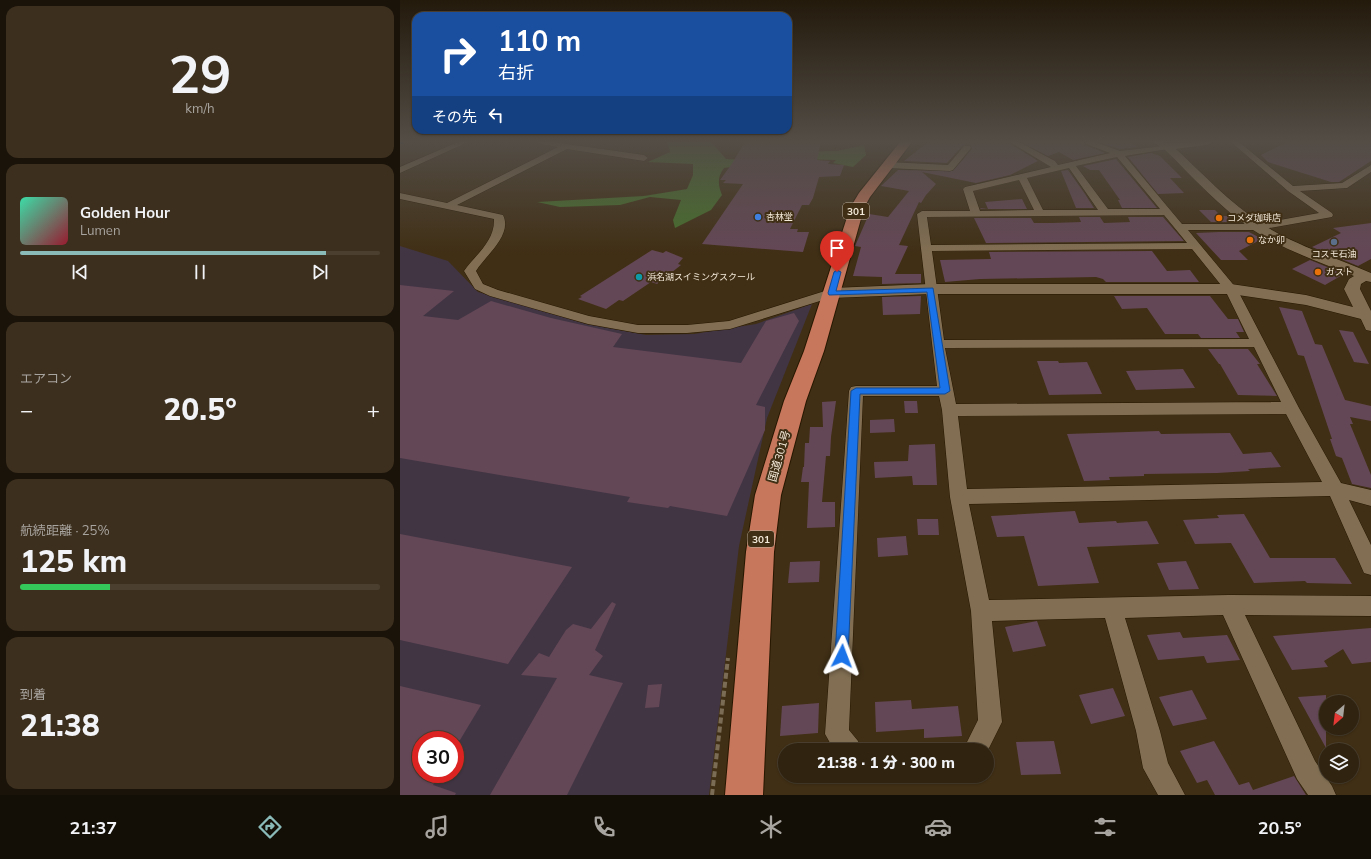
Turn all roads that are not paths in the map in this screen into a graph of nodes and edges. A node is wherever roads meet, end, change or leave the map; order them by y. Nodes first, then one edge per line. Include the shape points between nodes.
1 (501, 179) edge
2 (877, 179) edge
3 (1009, 179) edge
4 (1024, 179) edge
5 (1082, 179) edge
6 (1140, 179) edge
7 (1201, 179) edge
8 (1279, 179) edge
9 (1354, 179) edge
10 (1291, 189) junction
11 (400, 196) edge
12 (448, 206) junction
13 (1105, 212) junction
14 (1167, 212) junction
15 (976, 213) junction
16 (1040, 213) junction
17 (1180, 227) junction
18 (1258, 227) junction
19 (1196, 246) junction
20 (927, 248) junction
21 (1368, 277) edge
22 (1232, 289) junction
23 (930, 290) junction
24 (832, 293) junction
25 (1368, 321) edge
26 (1260, 343) junction
27 (938, 344) junction
28 (945, 391) junction
29 (1291, 408) junction
30 (950, 410) junction
31 (1335, 489) junction
32 (959, 497) junction
33 (1371, 498) edge
34 (1371, 566) edge
35 (1230, 606) junction
36 (1371, 606) edge
37 (1112, 608) junction
38 (982, 612) junction
39 (844, 743) edge
40 (979, 743) edge
41 (744, 795) edge
42 (1172, 795) edge
43 (1323, 795) edge

1 - 12 street
2 - 24 highway, 国道301号 / 301 via 857,208
3 - 15 street via 968,189
4 - 16 street
5 - 13 street
6 - 14 street
7 - 18 street
8 - 10 street
9 - 10 street via 1344,186
10 - 18 street via 1328,215
11 - 12 street
12 - 24 street via 499,217 499,232 488,251 475,262 470,271 479,286 494,293 588,320 638,329 687,329 730,325
13 - 14 street
13 - 16 street
14 - 17 street
15 - 16 street
15 - 20 street via 922,214
17 - 18 street
17 - 19 street
18 - 21 street
19 - 20 street
19 - 22 street
20 - 23 street
21 - 25 street via 1354,282 1352,289
22 - 23 street
22 - 25 street via 1306,300
22 - 26 street
23 - 24 street
23 - 27 street
24 - 41 highway, 国道301号 / 301 via 795,401 768,495 760,552
26 - 27 street
26 - 29 street
27 - 28 street
28 - 30 street
28 - 39 street via 856,391 837,734
29 - 30 street
29 - 31 street
30 - 32 street
31 - 32 street
31 - 33 street
31 - 34 street
32 - 38 street
35 - 36 street
35 - 37 street
35 - 43 street via 1306,770
37 - 38 street
37 - 42 street via 1148,731 1156,768
38 - 40 street via 990,722

